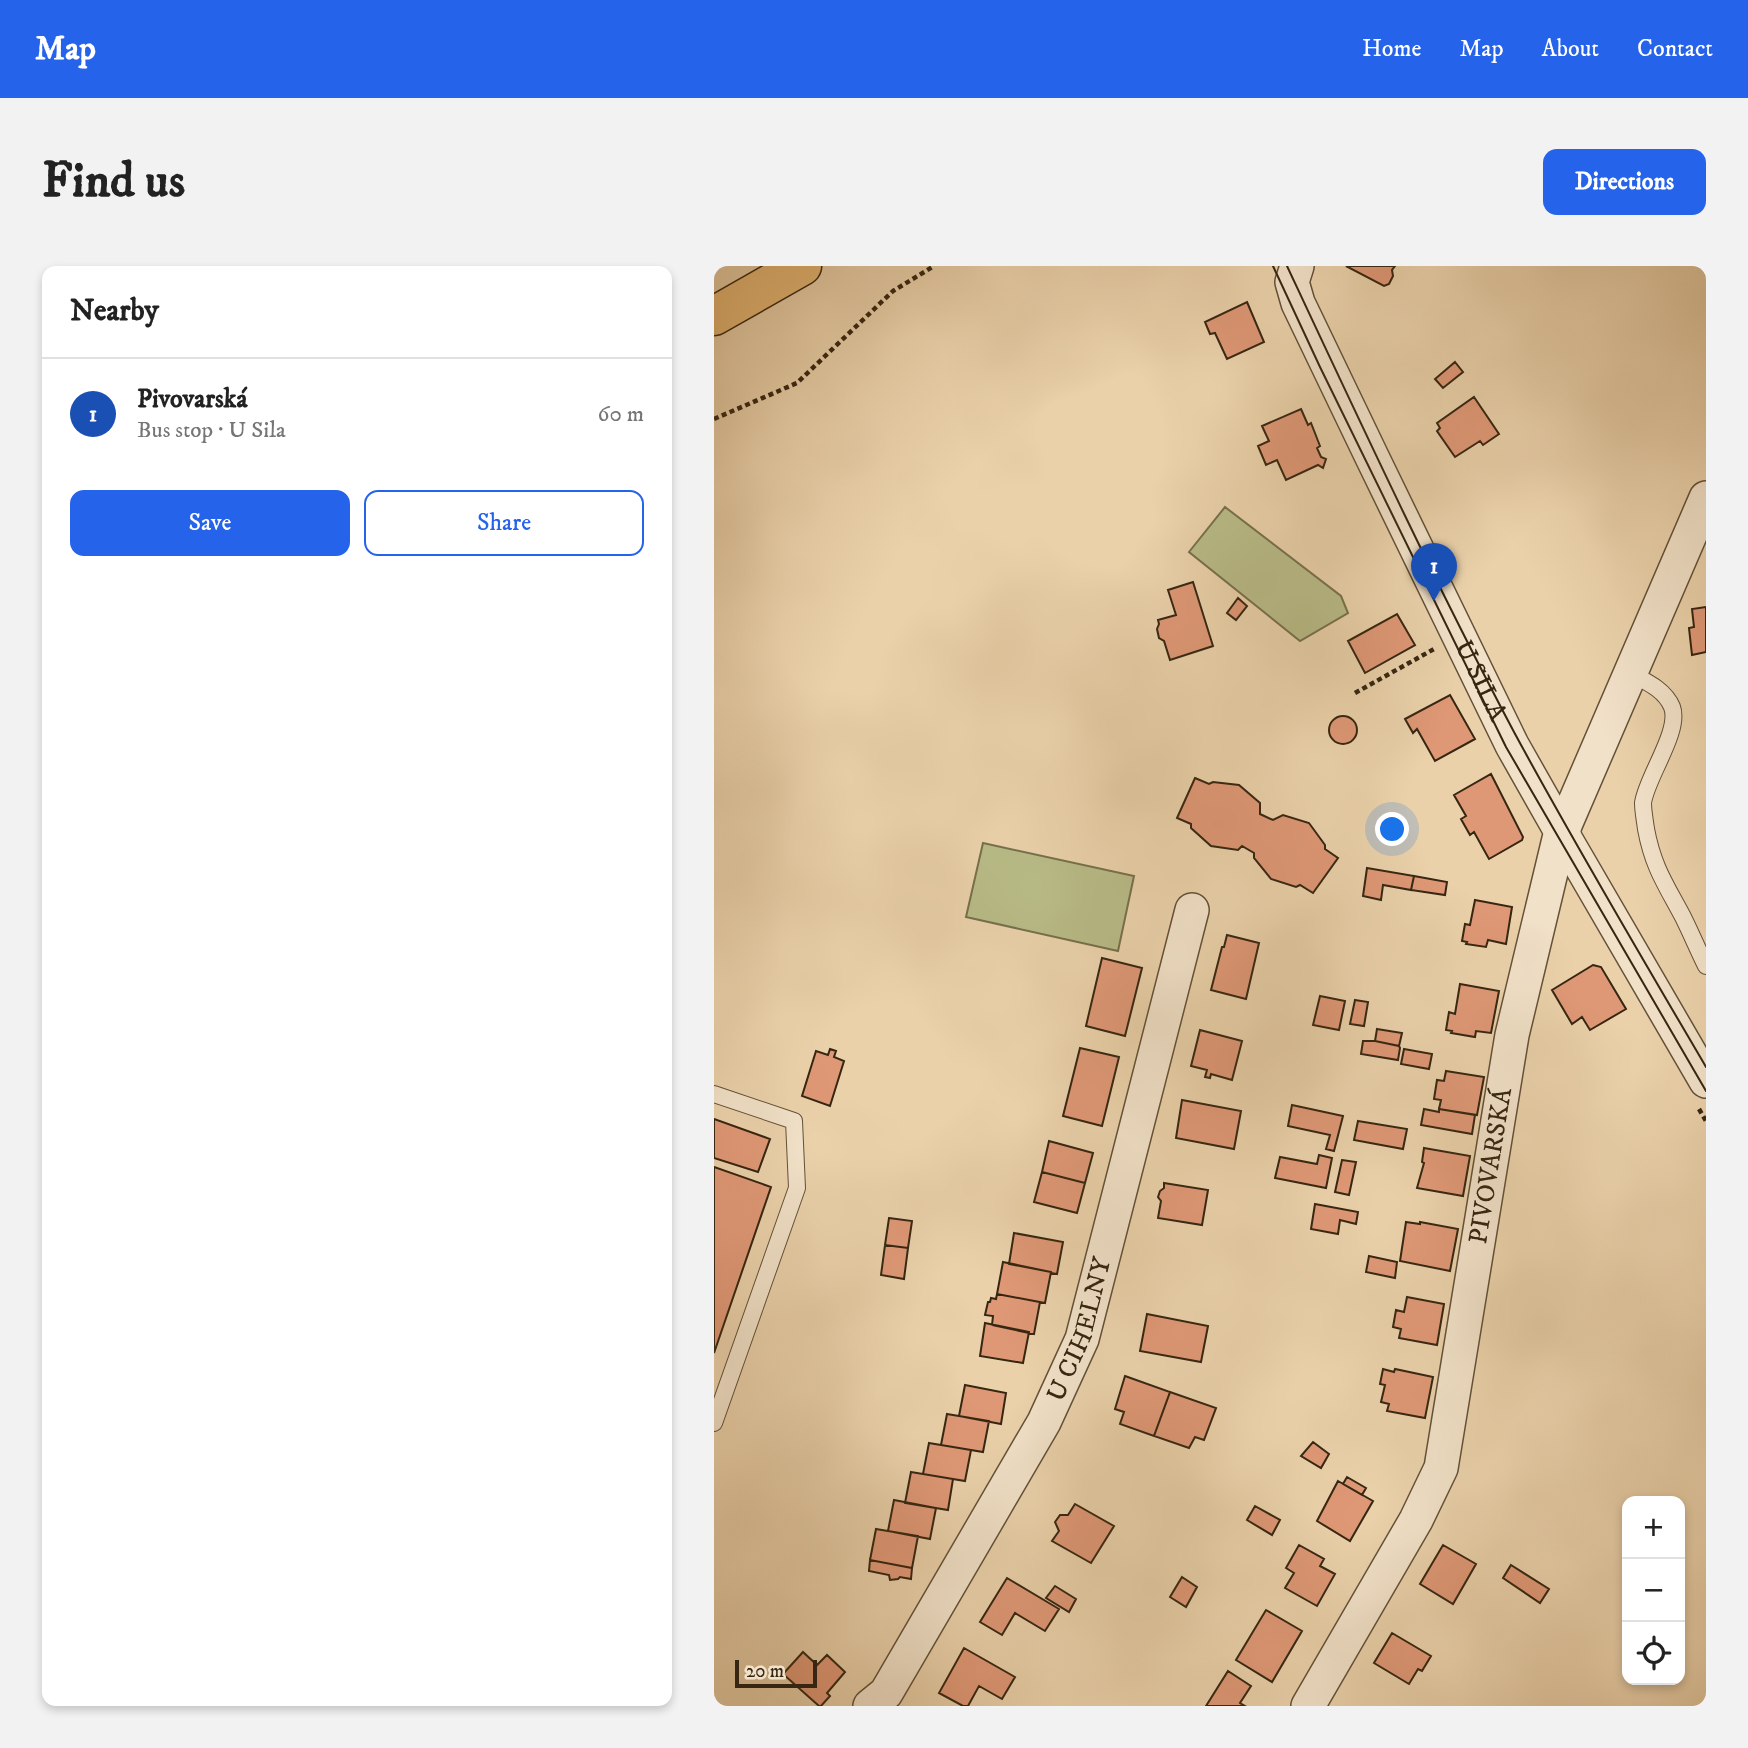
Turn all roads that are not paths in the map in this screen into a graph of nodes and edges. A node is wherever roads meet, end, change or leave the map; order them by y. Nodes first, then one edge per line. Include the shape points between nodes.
1 (802, 266) edge
2 (1297, 266) edge
3 (714, 316) edge
4 (1706, 499) edge
5 (1632, 674) junction
6 (1563, 835) junction
7 (1192, 910) dead end
8 (1706, 966) edge
9 (1706, 1081) edge
10 (714, 1094) edge
11 (714, 1423) edge
12 (885, 1702) edge
13 (1308, 1706) edge

1 - 3 highway
2 - 6 street, U SILA via 1292,282 1298,303 1512,745
4 - 5 street, PIVOVARSKÁ
5 - 6 street, PIVOVARSKÁ
5 - 8 lane via 1664,694 1673,709 1671,730 1643,803 1645,825 1661,879
6 - 9 street, U SILA
6 - 13 street, PIVOVARSKÁ via 1512,1035 1441,1468 1416,1520
7 - 12 street, U CIHELNY via 1083,1339 1044,1422
10 - 11 lane via 794,1121 797,1188

